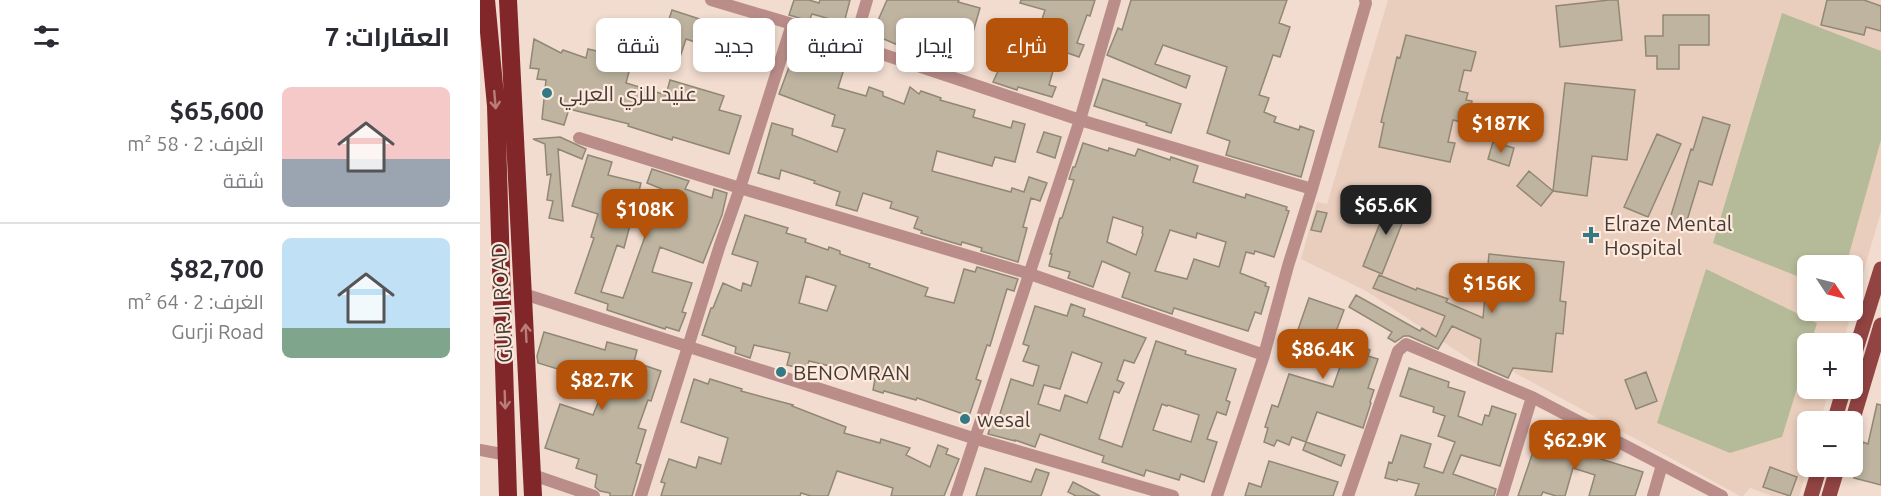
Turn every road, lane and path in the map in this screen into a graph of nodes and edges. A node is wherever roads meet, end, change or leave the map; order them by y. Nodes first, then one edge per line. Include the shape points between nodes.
1 (486, 0) edge
2 (508, 0) edge
3 (711, 0) edge
4 (867, 0) edge
5 (1115, 0) edge
6 (1365, 0) edge
7 (862, 18) edge
8 (787, 23) edge
9 (787, 40) edge
10 (884, 54) edge
11 (1080, 120) junction
12 (579, 138) dead end
13 (740, 188) junction
14 (1312, 189) junction
15 (1881, 269) edge
16 (1030, 274) junction
17 (524, 294) junction
18 (1881, 325) edge
19 (1861, 333) edge
20 (688, 346) junction
21 (1264, 355) junction
22 (1532, 397) junction
23 (1855, 411) edge
24 (973, 438) junction
25 (480, 450) edge
26 (507, 455) junction
27 (1662, 465) junction
28 (533, 475) junction
29 (1817, 477) edge
30 (1835, 477) edge
31 (508, 496) edge
32 (533, 496) edge
33 (594, 496) edge
34 (641, 496) edge
35 (956, 496) edge
36 (1173, 496) edge
37 (1217, 496) edge
38 (1348, 496) edge
39 (1502, 496) edge
40 (1653, 496) edge
41 (1722, 496) edge
42 (1811, 496) edge
43 (1829, 496) edge

1 -> 26 highway, GURJI ROAD via 496,106
2 - 17 highway, GURJI ROAD
3 - 8 street
4 - 7 street
5 - 11 street
6 - 14 street
9 - 13 street
10 - 11 street
11 - 14 street
11 - 16 street
12 - 13 street
13 - 16 street
13 - 20 street
14 - 21 street
15 - 19 main road
16 - 21 street
16 - 24 street
17 - 20 street
28 -> 17 highway, GURJI ROAD
18 - 23 main road
20 - 24 street
20 - 34 street
21 - 37 street
22 - 27 street
22 - 38 street via 1406,344 1401,346
22 - 39 street
24 - 35 street
24 - 36 street
25 - 26 street
26 - 31 highway, GURJI ROAD
27 - 40 street
27 - 41 street
28 - 32 highway, GURJI ROAD
28 - 33 street
29 - 42 main road
30 - 43 main road

